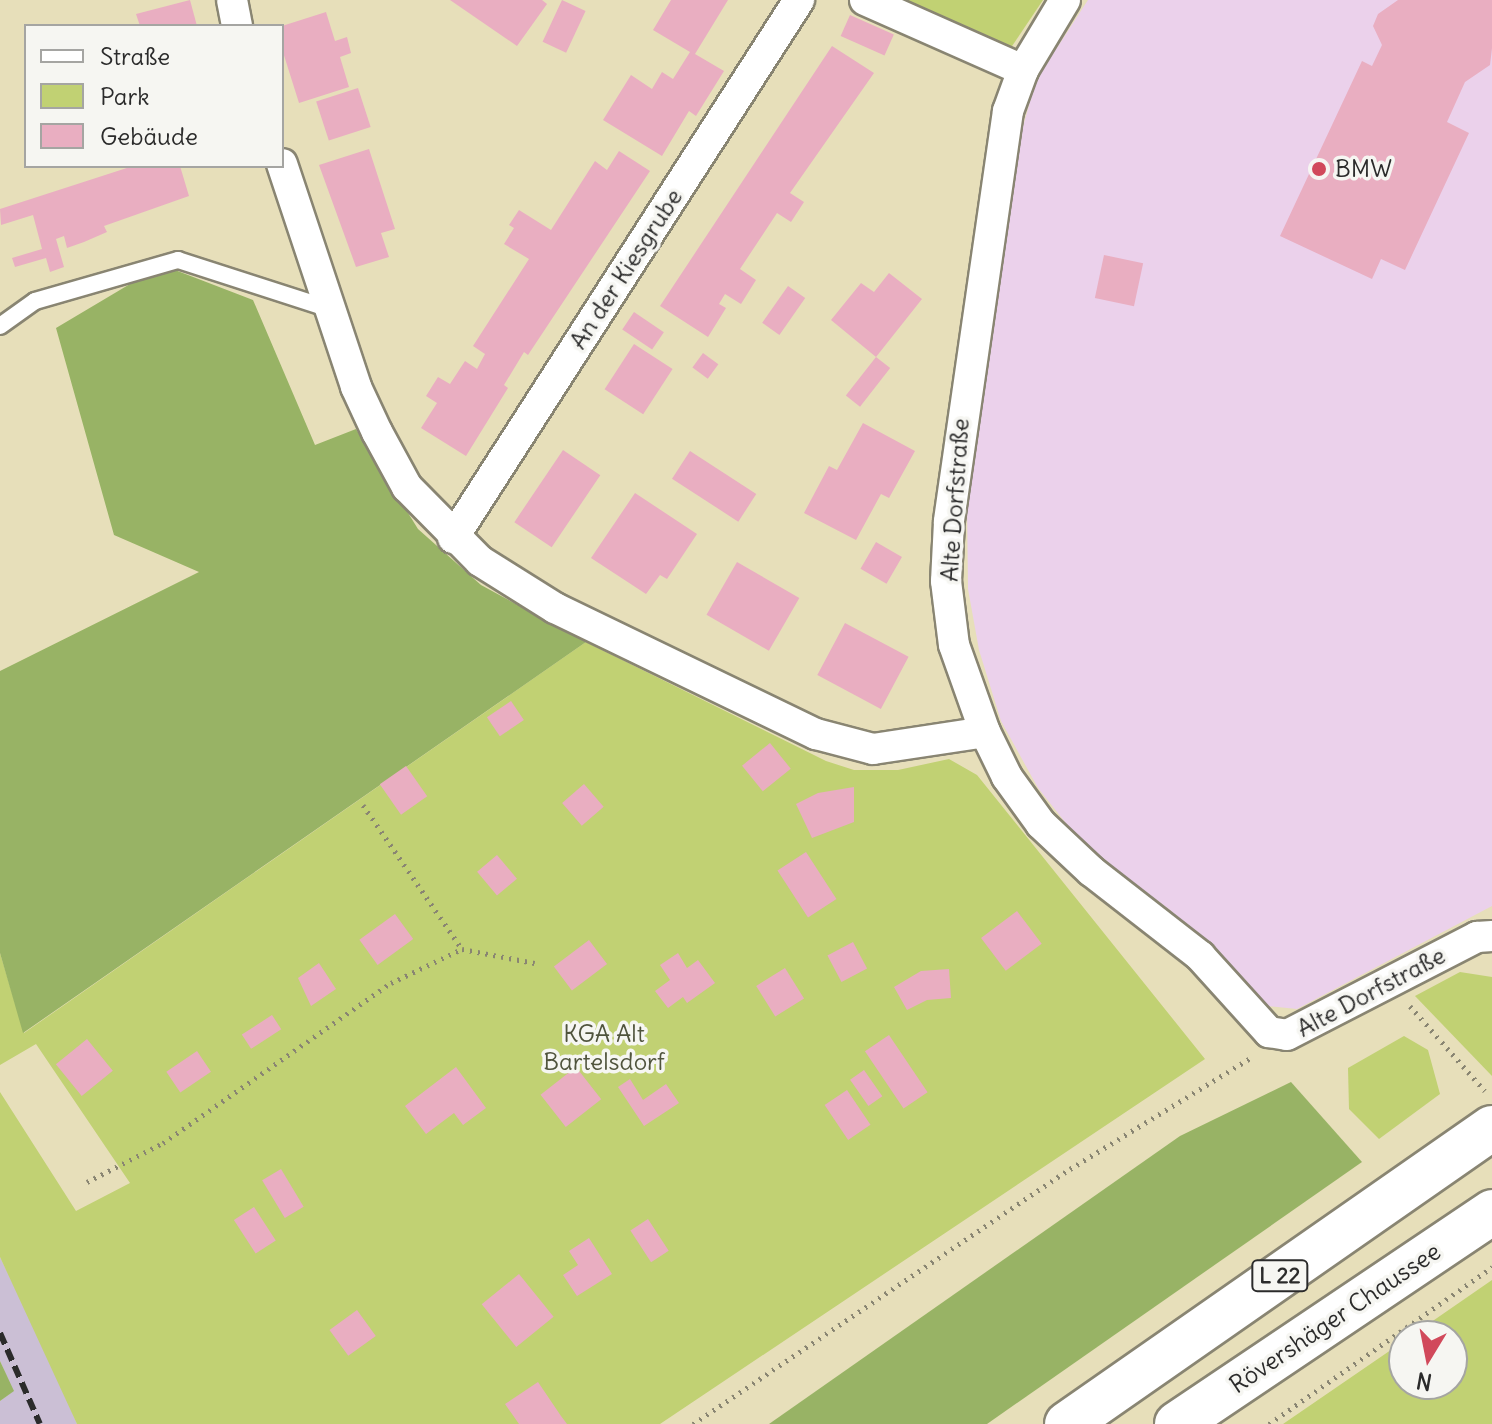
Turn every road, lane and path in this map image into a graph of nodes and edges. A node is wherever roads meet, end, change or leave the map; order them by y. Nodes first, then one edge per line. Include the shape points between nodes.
1 (232, 0) edge
2 (799, 0) edge
3 (865, 0) edge
4 (1065, 0) edge
5 (237, 24) edge
6 (1023, 70) junction
7 (283, 168) edge
8 (330, 309) junction
9 (0, 326) edge
10 (453, 538) junction
11 (985, 732) junction
12 (363, 805) dead end
13 (1492, 936) edge
14 (462, 949) junction
15 (535, 963) dead end
16 (1388, 982) junction
17 (1287, 1035) junction
18 (1492, 1099) edge
19 (1492, 1128) edge
20 (87, 1182) dead end
21 (1492, 1212) edge
22 (1492, 1267) edge
23 (693, 1424) edge
24 (1067, 1424) edge
25 (1177, 1424) edge
26 (1269, 1424) edge

1 - 5 street
2 - 10 street, An der Kiesgrube
3 - 6 street
4 - 6 street, Alte Dorfstraße
6 - 11 street, Alte Dorfstraße via 996,170 949,522 946,581 954,645
7 - 8 street
8 - 9 lane via 178,260 35,301
8 - 10 street via 377,432 407,487
10 - 11 street via 515,586 816,734 873,749
11 - 17 street, Alte Dorfstraße via 1007,777 1041,824 1091,871 1200,956 1269,1032
12 - 14 path
13 - 16 street, Alte Dorfstraße via 1477,937
14 - 15 path
14 - 20 path via 391,983 163,1143
16 - 17 street, Alte Dorfstraße
16 - 18 path
17 - 23 path via 1057,1178
19 - 24 highway, L 22
21 - 25 highway, Rövershäger Chaussee / L 22
22 - 26 path

